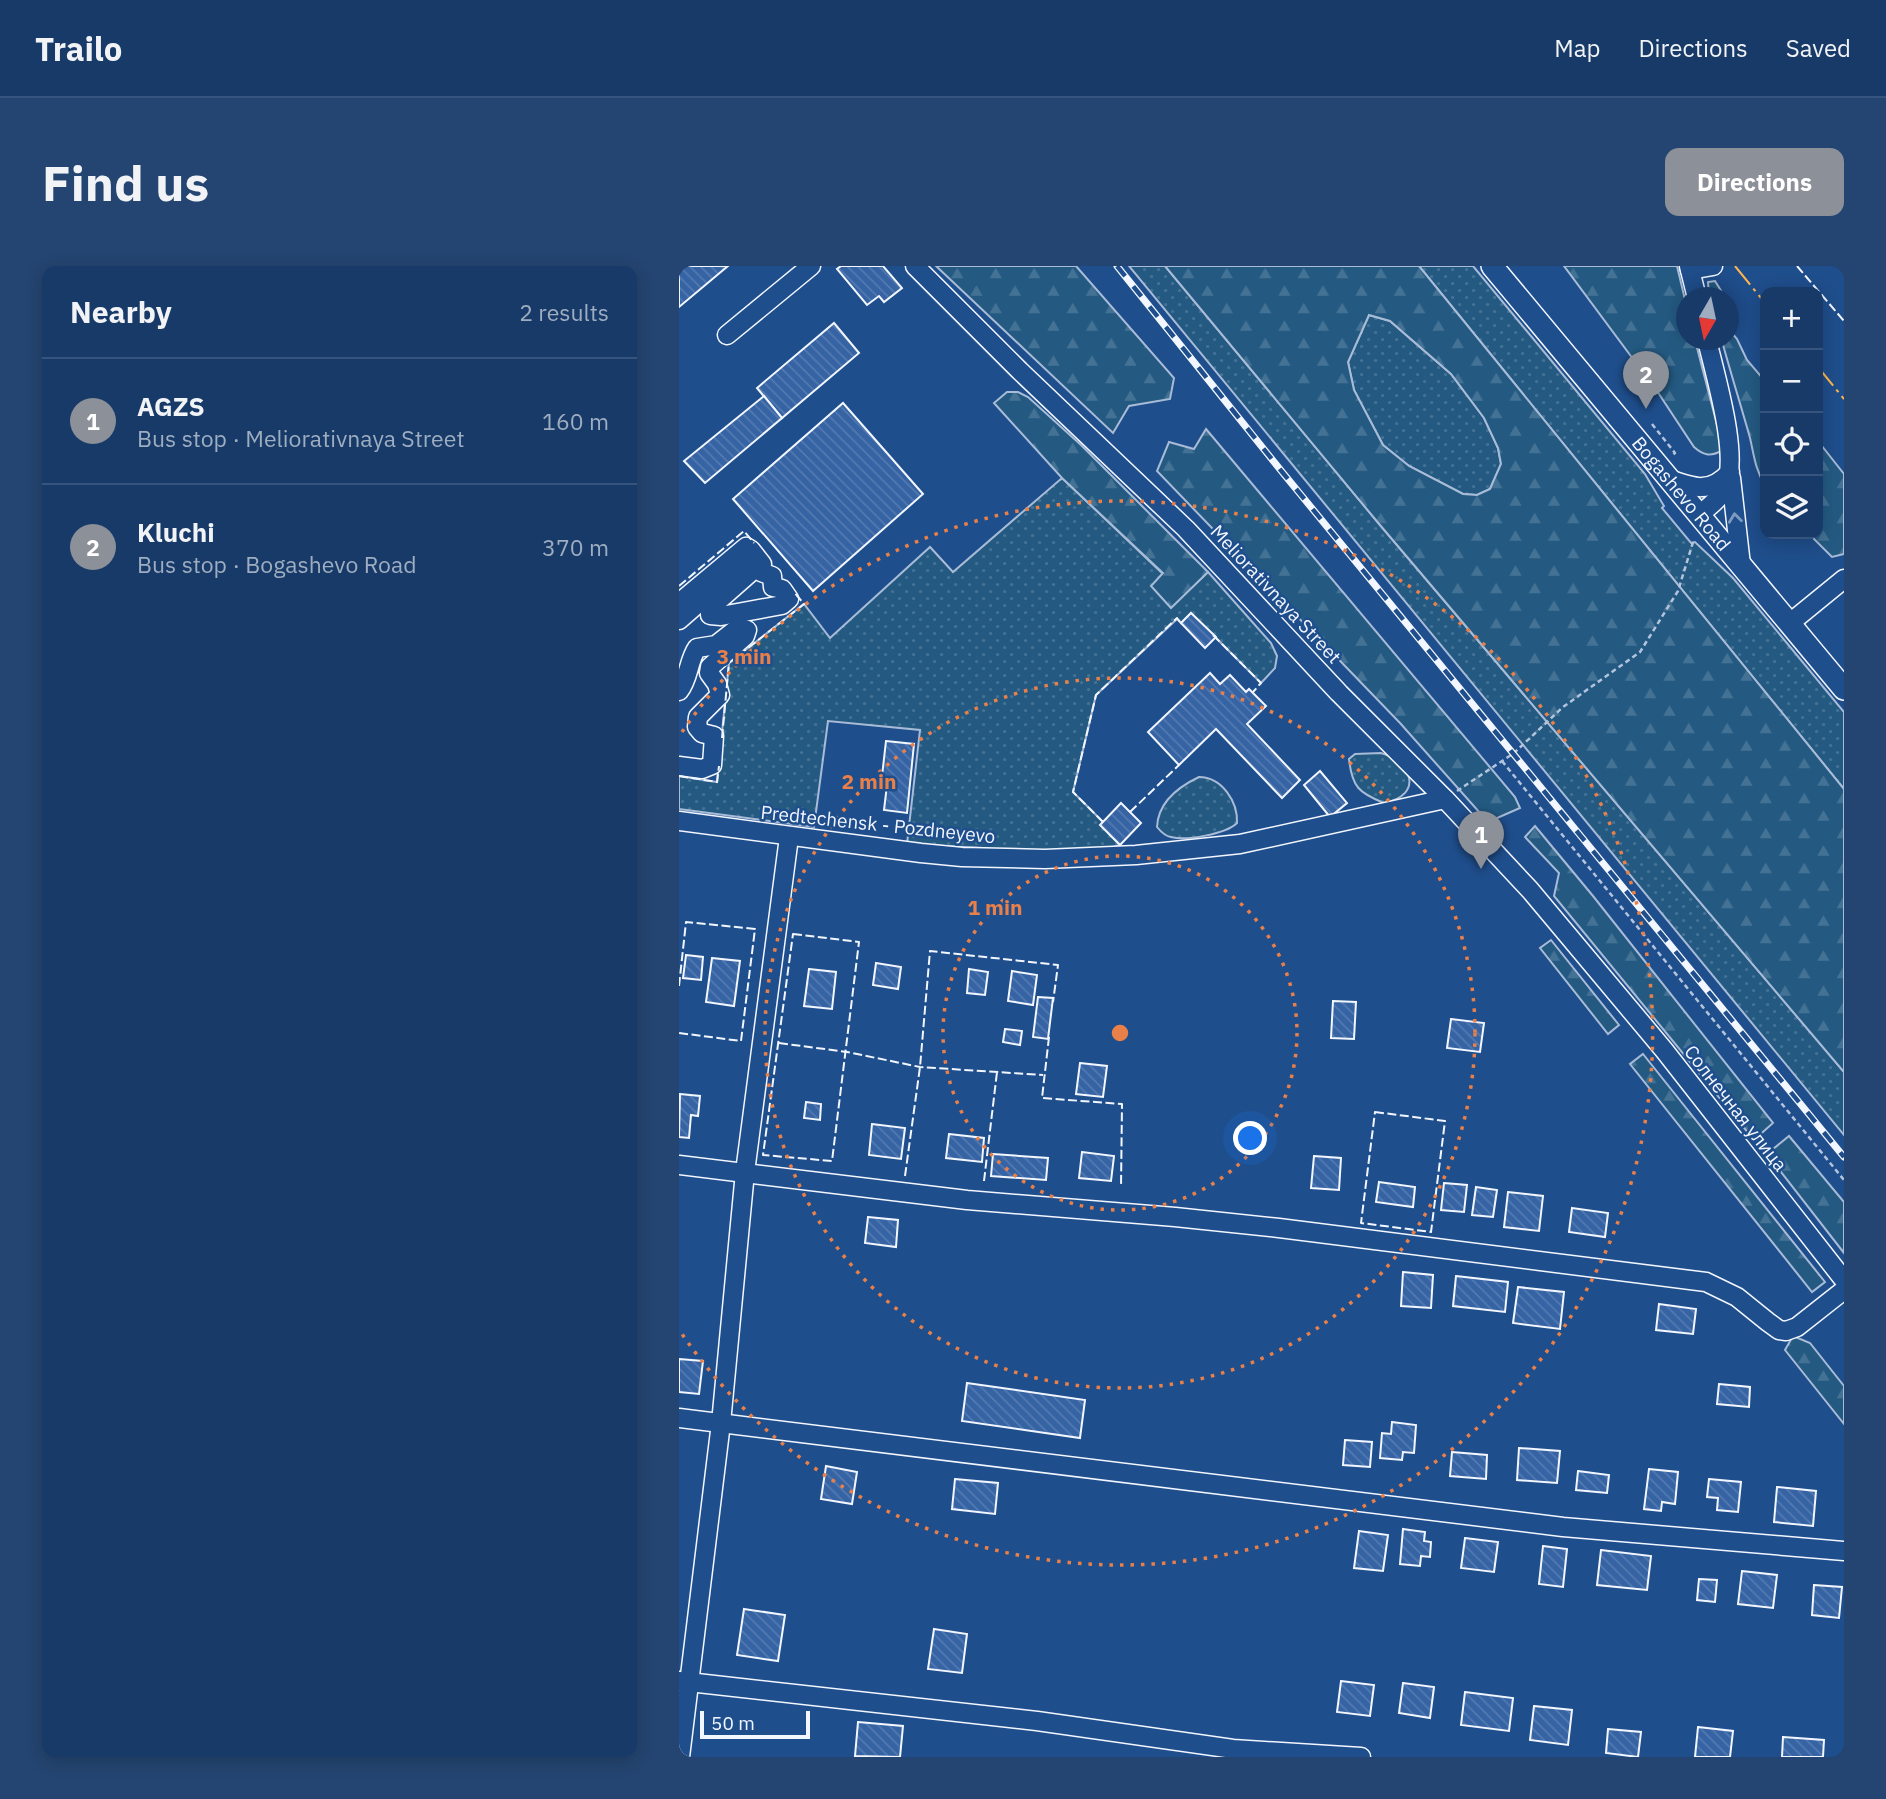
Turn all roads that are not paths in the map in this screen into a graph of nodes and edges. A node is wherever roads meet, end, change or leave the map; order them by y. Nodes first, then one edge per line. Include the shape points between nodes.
1 (811, 266) edge
2 (915, 266) edge
3 (1492, 266) edge
4 (1713, 266) edge
5 (1690, 268) edge
6 (1694, 287) edge
7 (727, 335) dead end
8 (1709, 350) edge
9 (1667, 470) junction
10 (1730, 472) junction
11 (1699, 515) junction
12 (1741, 565) junction
13 (1844, 579) edge
14 (679, 603) edge
15 (679, 620) edge
16 (1790, 623) junction
17 (1844, 689) edge
18 (679, 691) edge
19 (679, 766) edge
20 (1445, 799) junction
21 (679, 821) edge
22 (789, 837) junction
23 (1593, 963) joint
24 (679, 1165) edge
25 (745, 1172) junction
26 (1844, 1280) edge
27 (1844, 1290) edge
28 (679, 1418) edge
29 (721, 1423) junction
30 (1844, 1551) edge
31 (684, 1682) edge
32 (680, 1757) edge
33 (1361, 1757) edge

1 - 7 street
2 - 20 street, Meliorativnaya Street via 1186,528 1339,694
3 - 9 main road, Bogashevo Road
4 - 5 street
5 - 6 street
8 - 10 street
9 - 10 street via 1702,488 1719,484
9 - 11 main road, Bogashevo Road
10 - 11 street via 1725,490
12 -> 10 street
11 - 12 main road, Bogashevo Road
12 - 16 main road, Bogashevo Road
13 - 16 street
14 - 15 street via 746,547 762,564 761,572 772,576 773,587 782,589 789,599 782,605 710,615 710,608 752,571 754,564 749,561 706,592
16 - 17 main road, Bogashevo Road
18 - 19 street via 697,648 716,645 739,627 747,630 710,667 720,695 698,718 697,727 714,737 712,765 702,769
20 - 22 street, Predtechensk - Pozdneyevo via 1240,844 1136,855 962,857
20 - 23 street, Meliorativnaya Street
21 - 22 street, Predtechensk - Pozdneyevo
22 - 25 street
23 - 26 street, Солнечная улица
24 - 25 street
25 - 27 street via 967,1200 1253,1225 1706,1282 1786,1331
25 - 29 street
28 - 29 street
29 - 30 street via 1563,1527
29 - 31 street
31 - 32 street
31 - 33 street via 1037,1721 1233,1749

